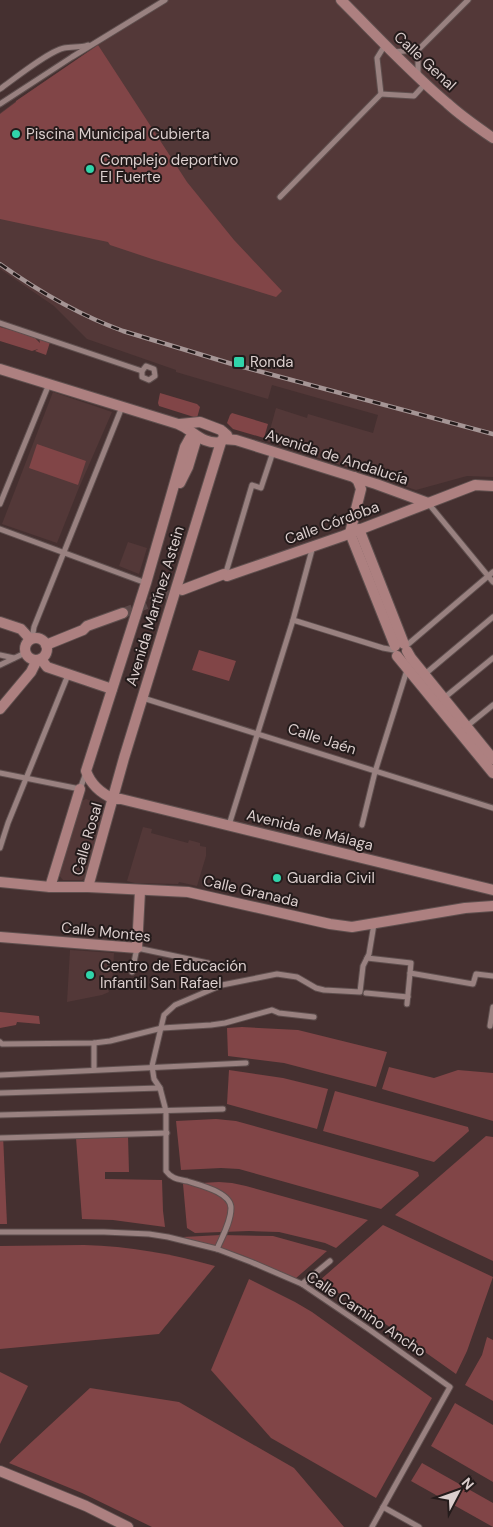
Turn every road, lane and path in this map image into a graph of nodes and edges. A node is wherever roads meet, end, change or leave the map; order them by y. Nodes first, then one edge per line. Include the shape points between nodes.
1 (165, 0) edge
2 (341, 0) edge
3 (468, 0) edge
4 (102, 39) junction
5 (389, 48) junction
6 (418, 50) junction
7 (422, 80) junction
8 (0, 89) edge
9 (380, 94) junction
10 (0, 104) edge
11 (493, 138) edge
12 (280, 197) dead end
13 (0, 323) edge
14 (0, 368) edge
15 (142, 371) dead end
16 (49, 384) junction
17 (122, 407) junction
18 (195, 432) junction
19 (222, 438) junction
20 (273, 452) junction
21 (353, 477) junction
22 (371, 482) junction
23 (493, 486) edge
24 (170, 501) junction
25 (428, 503) junction
26 (0, 504) edge
27 (371, 525) junction
28 (0, 529) edge
29 (354, 531) junction
30 (313, 546) junction
31 (64, 553) junction
32 (491, 574) edge
33 (227, 576) junction
34 (493, 582) edge
35 (146, 583) junction
36 (182, 590) tunnel mouth
37 (123, 613) tunnel mouth
38 (493, 617) edge
39 (293, 620) junction
40 (0, 622) edge
41 (32, 639) junction
42 (46, 645) junction
43 (401, 649) junction
44 (25, 653) junction
45 (0, 655) edge
46 (14, 658) junction
47 (493, 658) edge
48 (39, 660) junction
49 (0, 666) edge
50 (407, 670) junction
51 (68, 674) junction
52 (425, 674) junction
53 (112, 689) junction
54 (142, 698) junction
55 (444, 698) junction
56 (493, 705) edge
57 (0, 709) edge
58 (466, 726) junction
59 (257, 734) junction
60 (492, 755) edge
61 (86, 771) junction
62 (374, 772) junction
63 (0, 773) edge
64 (493, 773) edge
65 (26, 779) junction
66 (118, 779) junction
67 (97, 788) junction
68 (80, 789) junction
69 (116, 797) junction
70 (493, 808) edge
71 (229, 825) junction
72 (362, 825) dead end
73 (0, 848) edge
74 (0, 882) edge
75 (50, 887) junction
76 (88, 887) junction
77 (493, 890) edge
78 (140, 891) junction
79 (493, 906) edge
80 (374, 924) junction
81 (0, 937) edge
82 (137, 948) junction
83 (367, 958) junction
84 (208, 964) dead end
85 (132, 972) dead end
86 (410, 973) junction
87 (493, 976) edge
88 (366, 993) dead end
89 (408, 997) junction
90 (407, 1004) dead end
91 (493, 1007) edge
92 (314, 1017) dead end
93 (490, 1026) dead end
94 (162, 1028) junction
95 (0, 1042) edge
96 (94, 1042) junction
97 (246, 1063) dead end
98 (152, 1066) junction
99 (94, 1070) junction
100 (0, 1075) edge
101 (160, 1088) junction
102 (0, 1093) edge
103 (222, 1109) dead end
104 (166, 1111) junction
105 (0, 1116) edge
106 (167, 1133) junction
107 (0, 1138) edge
108 (0, 1232) edge
109 (217, 1249) junction
110 (330, 1261) dead end
111 (302, 1284) junction
112 (0, 1472) edge
113 (383, 1507) junction
114 (128, 1527) edge
115 (372, 1527) edge
116 (419, 1527) edge

1 - 4 street
2 - 5 street, Calle Genal
3 - 6 street
4 - 8 street via 83,46 63,48 43,58
4 - 10 street
5 - 6 street
5 - 7 street, Calle Genal
5 - 9 street via 377,58
6 - 7 street
7 - 9 street via 414,96
7 - 11 street, Calle Genal
9 - 12 street
13 - 15 street
14 - 16 street, Avenida de Andalucía
16 - 17 street, Avenida de Andalucía
16 - 26 street
17 - 18 street, Avenida de Andalucía
17 - 31 street
18 - 19 street, Avenida de Andalucía via 214,443
18 - 19 street, Avenida de Andalucía via 200,422 221,430
18 - 24 street, Avenida Martínez Astein via 185,447
18 - 24 street, Avenida Martínez Astein via 188,467
19 - 20 street, Avenida de Andalucía
19 - 54 street, Avenida Martínez Astein
20 - 21 street, Avenida de Andalucía
20 - 33 street via 261,488 252,485
21 - 22 street, Avenida de Andalucía
21 - 29 street via 361,489
22 - 25 street, Avenida de Andalucía
22 - 27 street via 364,490 361,513
23 - 25 street, Calle Córdoba via 475,485
24 - 35 street, Avenida Martínez Astein
25 - 27 street, Calle Córdoba
25 - 32 street
27 - 29 street, Calle Córdoba
28 - 31 street
29 - 30 street, Calle Córdoba
29 - 43 street
30 - 33 street, Calle Córdoba
30 - 39 street
31 - 35 street
31 - 41 street via 34,626
32 - 34 street
32 - 43 street
33 - 36 street, Calle Córdoba via 224,574
35 - 53 street, Avenida Martínez Astein
37 - 42 street
38 - 52 street
39 - 43 street via 383,648
39 - 59 street
40 - 41 street via 21,629
41 - 42 street via 40,638
41 - 44 street via 25,645
42 - 48 street via 47,651
43 - 50 street
43 - 52 street
44 - 46 street
44 - 48 street via 30,659
45 - 46 street
46 - 49 street
47 - 55 street
48 - 51 street
48 - 57 street
50 - 62 street
50 - 64 street
51 - 53 street
51 - 65 street
52 - 55 street
53 - 61 street, Avenida Martínez Astein
54 - 59 street, Calle Jaén
54 - 66 street, Avenida Martínez Astein
55 - 58 street
56 - 58 street
58 - 60 street
59 - 62 street, Calle Jaén
59 - 71 street
61 - 67 street
61 - 68 street, Avenida Martínez Astein
62 - 70 street, Calle Jaén
62 - 72 street
63 - 65 street
65 - 68 street
65 - 73 street
66 - 67 street via 107,787
66 - 69 street, Avenida Martínez Astein
67 - 69 street
68 - 75 street
69 - 71 street, Avenida de Málaga
69 - 76 street, Calle Rosal
71 - 77 street, Avenida de Málaga
74 - 75 street, Calle Granada
75 - 76 street, Calle Granada
76 - 78 street, Calle Granada
78 - 80 street, Calle Granada via 188,892 330,924 352,927
78 - 82 street
79 - 80 street, Calle Granada
80 - 83 street
81 - 82 street, Calle Montes
82 - 84 street, Calle Montes
82 - 85 street
83 - 86 street via 411,963
83 - 94 street via 360,992 324,990 297,977 277,974 246,979 222,985 175,1005 164,1015
86 - 87 street via 473,984 476,974
86 - 89 street
88 - 89 street
89 - 90 street
91 - 93 street
92 - 94 street via 272,1010 211,1025
94 - 96 street
94 - 98 street
95 - 96 street
96 - 99 street
97 - 98 street
98 - 99 street
98 - 101 street via 154,1079
99 - 100 street
101 - 102 street
101 - 104 street
103 - 104 street
104 - 105 street
104 - 106 street
106 - 107 street
106 - 109 street via 166,1172 170,1177 201,1185 226,1197 230,1203 231,1210
108 - 109 street, Calle Camino Ancho via 149,1234
109 - 111 street, Calle Camino Ancho
110 - 111 street
111 - 113 street, Calle Camino Ancho via 450,1387
112 - 114 street via 86,1506
113 - 115 street
113 - 116 street

